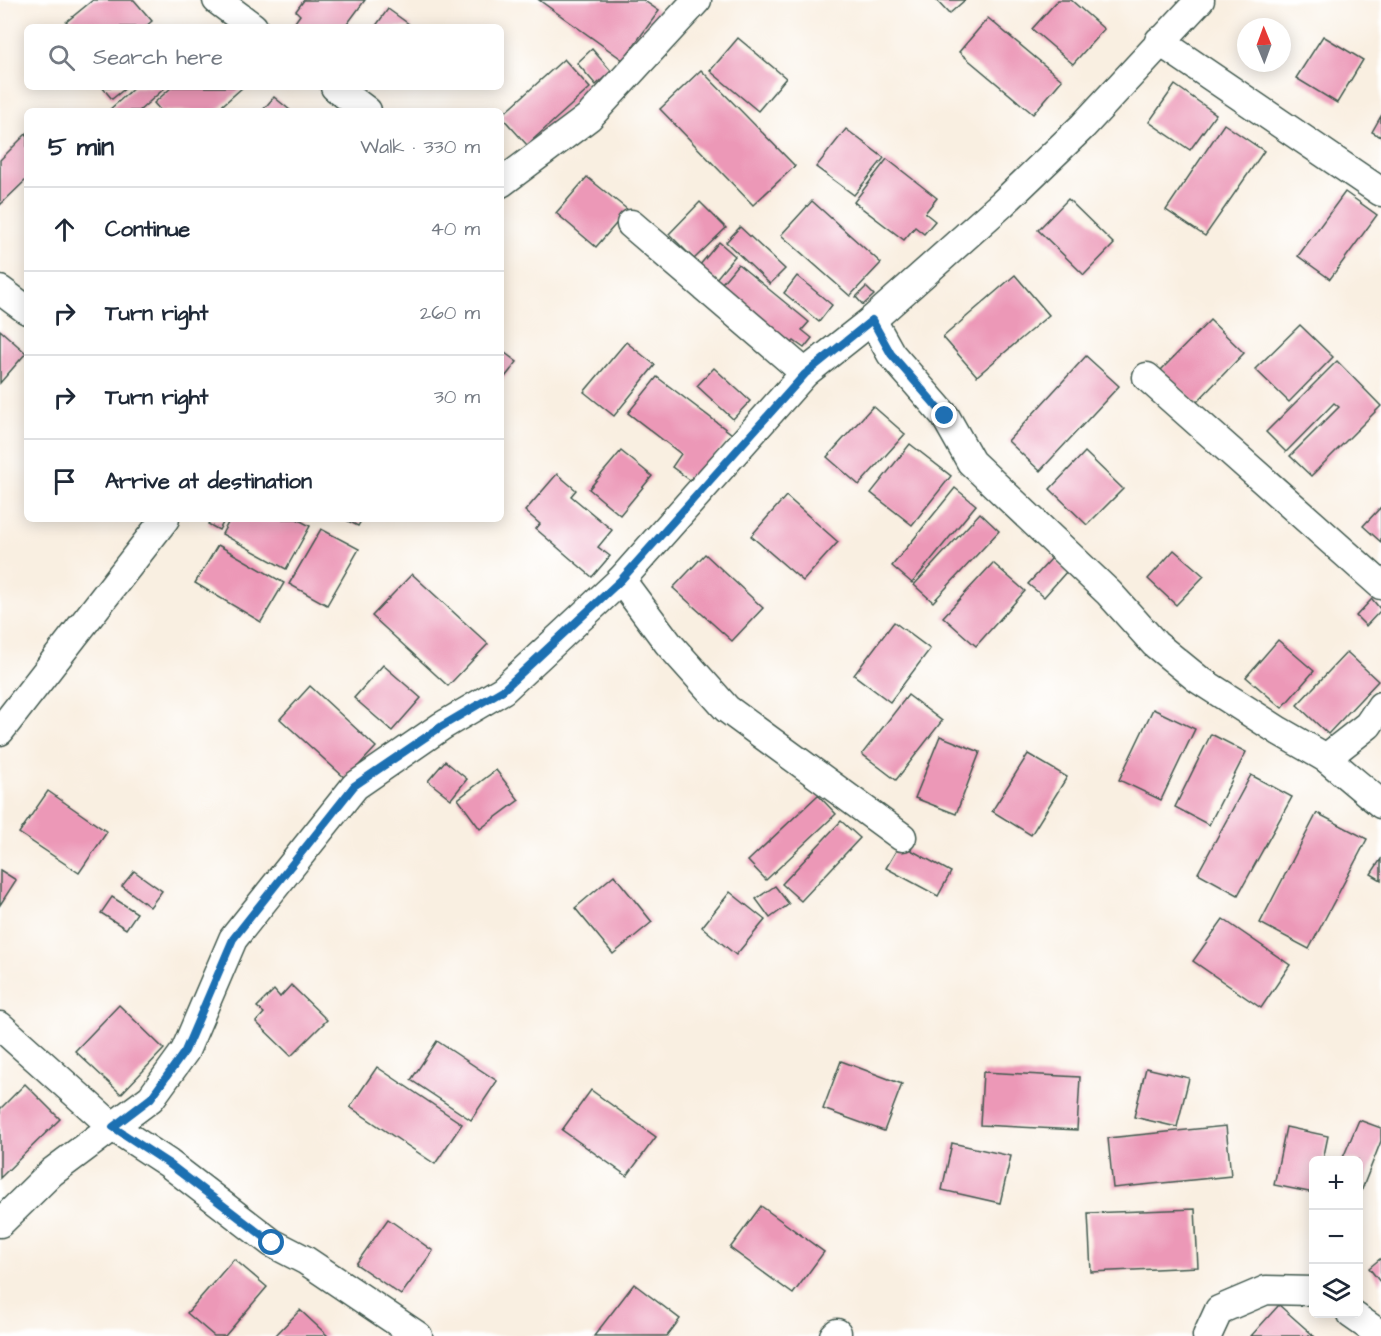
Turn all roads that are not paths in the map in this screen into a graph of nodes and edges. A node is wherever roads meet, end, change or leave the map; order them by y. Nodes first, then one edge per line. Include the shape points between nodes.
1 (217, 0) edge
2 (697, 0) edge
3 (1200, 0) edge
4 (250, 24) edge
5 (1159, 41) junction
6 (339, 90) edge
7 (363, 108) edge
8 (504, 181) edge
9 (1381, 192) edge
10 (631, 224) dead end
11 (0, 290) edge
12 (24, 308) edge
13 (872, 320) junction
14 (805, 374) junction
15 (1147, 377) dead end
16 (163, 522) edge
17 (621, 580) junction
18 (1381, 585) edge
19 (1381, 706) edge
20 (0, 731) edge
21 (1326, 758) junction
22 (1381, 804) edge
23 (902, 837) dead end
24 (0, 1026) edge
25 (113, 1127) junction
26 (0, 1223) edge
27 (1309, 1291) edge
28 (1357, 1318) edge
29 (404, 1333) edge
30 (1381, 1335) edge
31 (1207, 1336) edge

1 - 4 street
2 - 8 street via 589,117
3 - 5 street
5 - 9 street
5 - 13 street via 1075,134
6 - 7 street
10 - 14 street
11 - 12 street
13 - 14 street
13 - 21 street via 891,354 945,416 970,462 1109,593 1155,644 1198,680
14 - 17 street
15 - 18 street
16 - 20 street
17 - 23 street via 668,643 727,709
17 - 25 street via 503,690 354,786 233,939 185,1051 151,1098
19 - 21 street via 1368,725
21 - 22 street
24 - 25 street
25 - 26 street via 52,1172
25 - 29 street
27 - 31 street via 1266,1290 1219,1310
28 - 30 street

